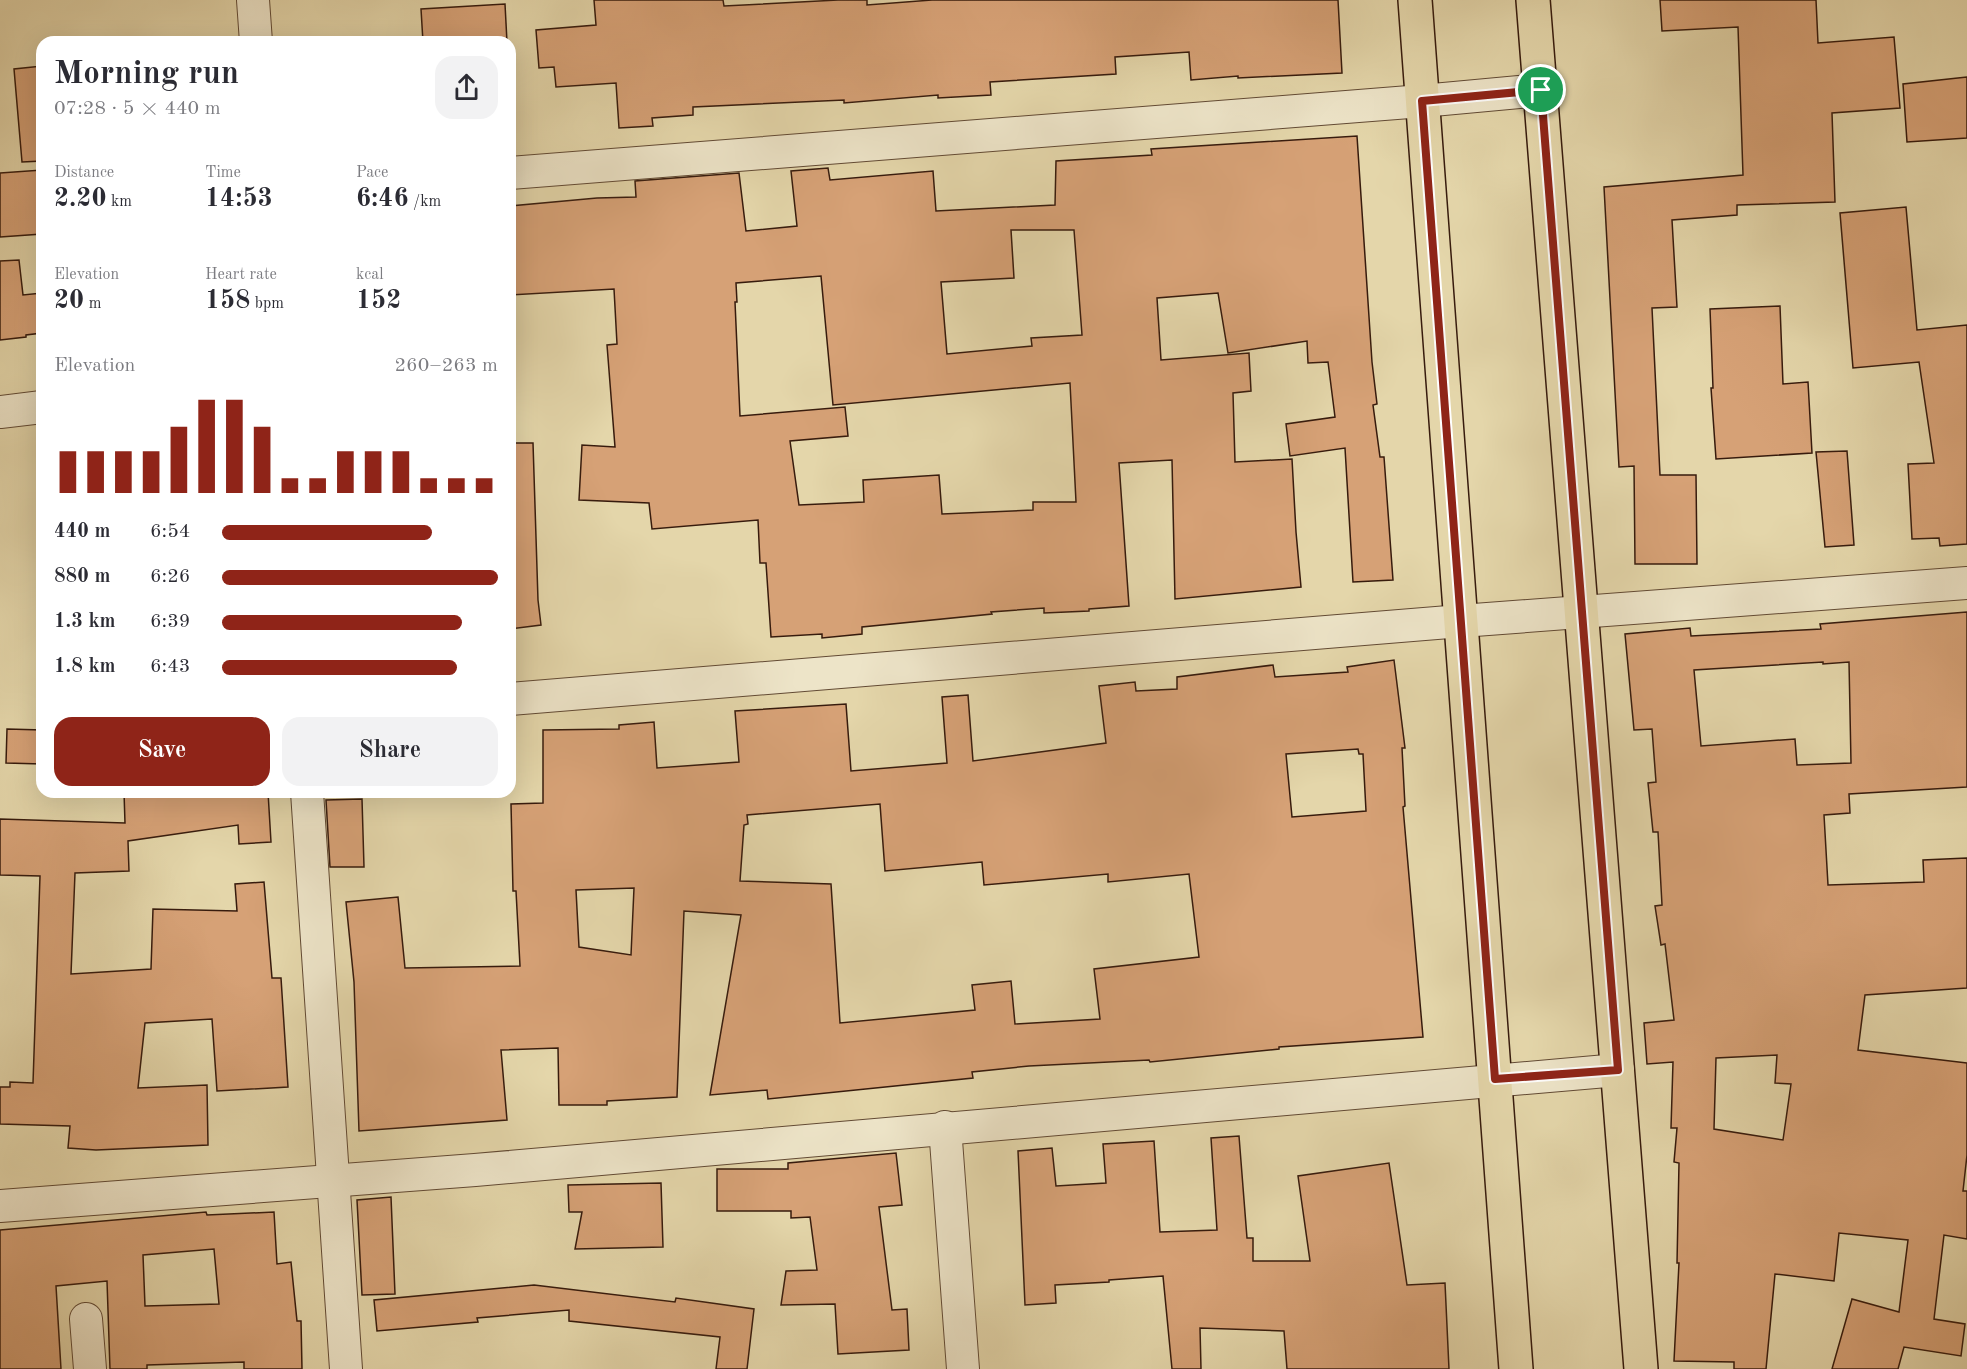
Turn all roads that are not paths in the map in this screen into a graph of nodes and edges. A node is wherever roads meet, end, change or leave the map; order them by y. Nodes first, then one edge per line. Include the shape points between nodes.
1 (253, 0) edge
2 (1415, 0) edge
3 (1533, 0) edge
4 (256, 36) edge
5 (1541, 90) junction
6 (1422, 101) junction
7 (516, 173) edge
8 (36, 408) edge
9 (0, 412) edge
10 (1967, 583) edge
11 (1582, 611) junction
12 (1461, 621) junction
13 (516, 699) edge
14 (307, 798) edge
15 (1618, 1070) junction
16 (1495, 1079) junction
17 (945, 1127) junction
18 (334, 1181) junction
19 (0, 1206) edge
20 (86, 1319) dead end
21 (90, 1369) edge
22 (346, 1369) edge
23 (963, 1369) edge
24 (1516, 1369) edge
25 (1641, 1369) edge

1 - 4 street
2 - 6 main road
3 - 5 main road
5 - 6 street
5 - 11 main road
6 - 7 street
6 - 12 main road
8 - 9 street
10 - 11 street
11 - 12 street
11 - 15 main road
12 - 13 street
12 - 16 main road
14 - 18 street
15 - 16 street
15 - 25 main road
16 - 17 street
16 - 24 main road
17 - 18 street
17 - 23 street
18 - 19 street
18 - 22 street
20 - 21 street

